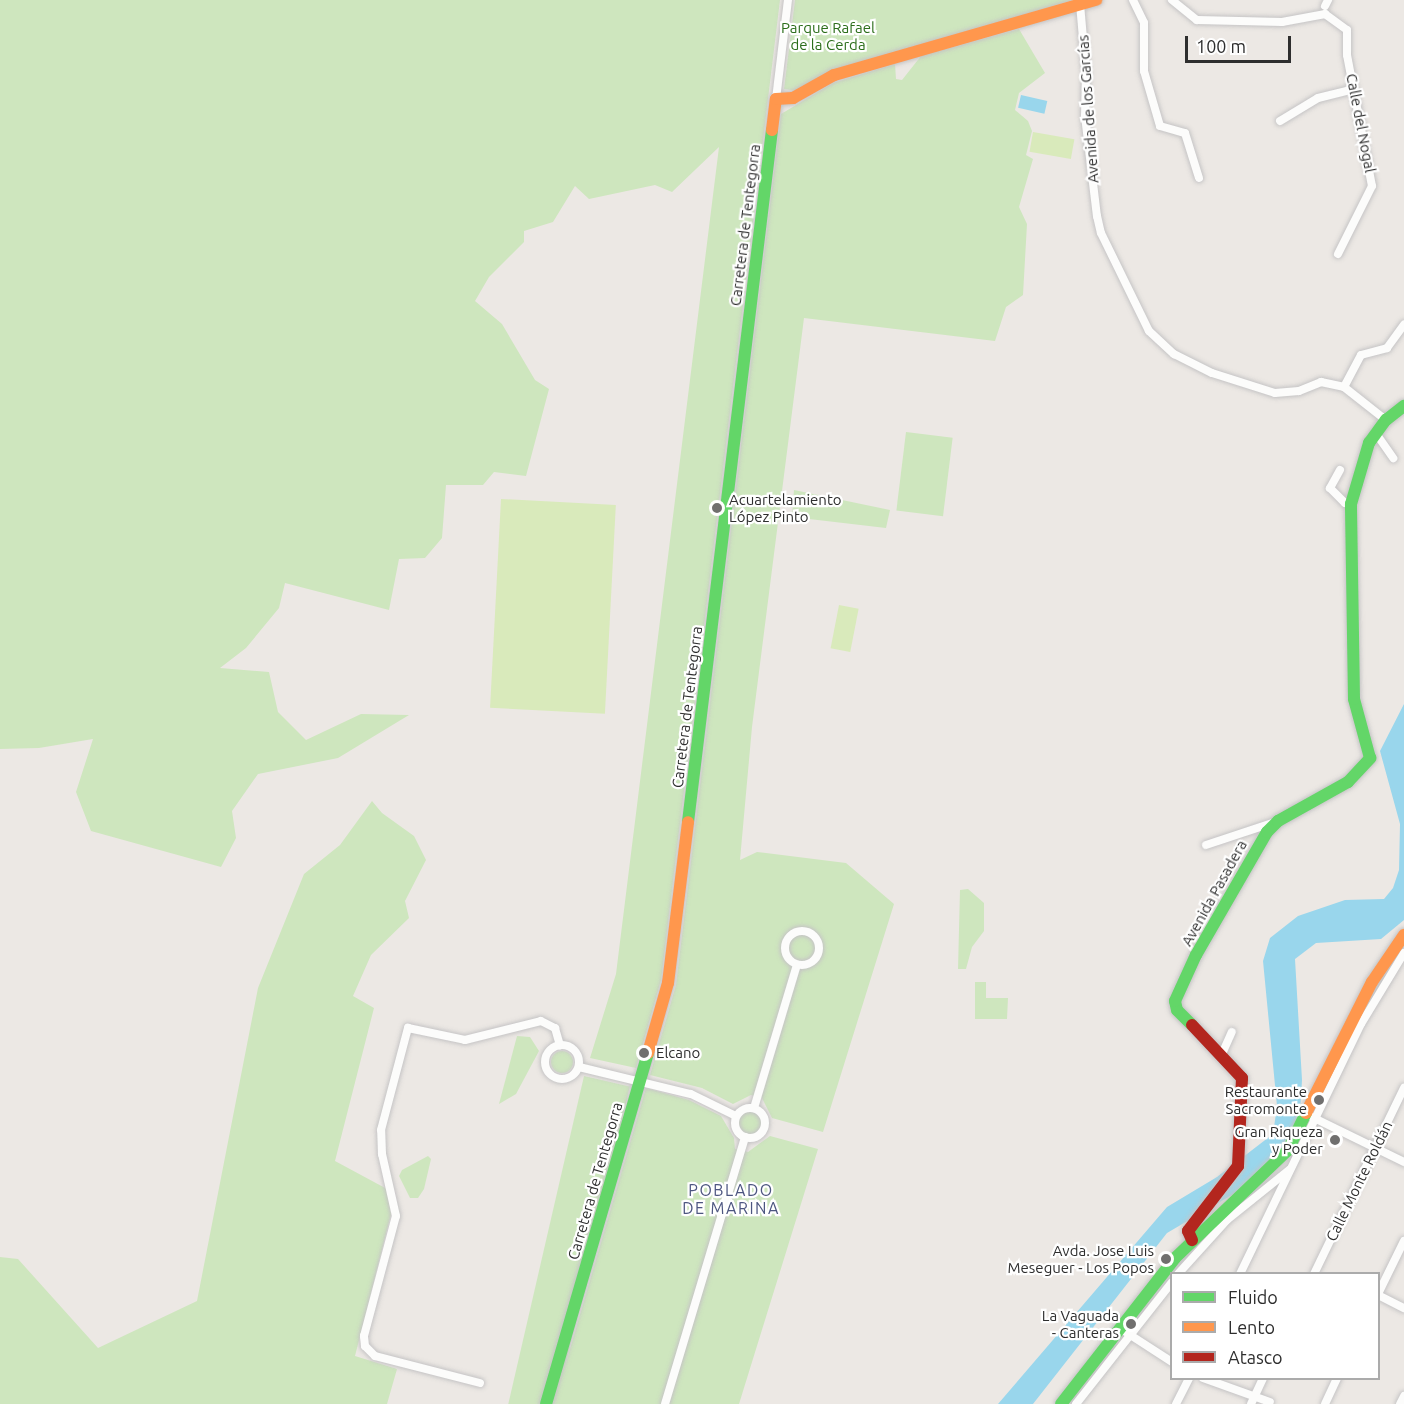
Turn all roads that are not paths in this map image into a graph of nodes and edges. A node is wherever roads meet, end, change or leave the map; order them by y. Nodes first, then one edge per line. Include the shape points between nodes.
1 (788, 0) edge
2 (1096, 0) edge
3 (1133, 0) edge
4 (1172, 0) edge
5 (1080, 4) junction
6 (1354, 89) junction
7 (776, 99) junction
8 (1280, 121) dead end
9 (1199, 178) dead end
10 (1338, 254) dead end
11 (1404, 325) edge
12 (1344, 387) junction
13 (1404, 406) edge
14 (1386, 420) junction
15 (1376, 432) junction
16 (1393, 458) dead end
17 (1340, 470) dead end
18 (1351, 504) junction
19 (1278, 821) junction
20 (1206, 845) dead end
21 (1404, 935) edge
22 (1404, 953) edge
23 (797, 965) junction
24 (1232, 1032) dead end
25 (560, 1045) junction
26 (1222, 1054) junction
27 (580, 1065) junction
28 (640, 1080) junction
29 (1404, 1088) edge
30 (754, 1108) junction
31 (736, 1116) junction
32 (1311, 1117) junction
33 (745, 1137) junction
34 (1375, 1148) junction
35 (1404, 1162) edge
36 (1291, 1168) junction
37 (1192, 1240) junction
38 (1404, 1241) edge
39 (1180, 1272) edge
40 (1241, 1272) edge
41 (1315, 1272) edge
42 (1170, 1284) edge
43 (1380, 1290) edge
44 (1380, 1295) edge
45 (1404, 1308) edge
46 (1126, 1333) junction
47 (1170, 1361) edge
48 (1188, 1380) edge
49 (1208, 1380) edge
50 (1262, 1380) edge
51 (1336, 1380) edge
52 (480, 1383) dead end
53 (1404, 1396) edge
54 (1253, 1400) edge
55 (1270, 1402) dead end
56 (546, 1404) edge
57 (666, 1404) edge
58 (1059, 1404) edge
59 (1076, 1404) edge
60 (1176, 1404) edge
61 (1325, 1404) edge
62 (1400, 1404) edge

1 - 7 street, Carretera de Tentegorra
2 - 5 main road
3 - 9 street via 1144,23 1144,71 1160,126 1185,133
4 - 6 street, Calle del Nogal via 1191,18 1203,20 1282,22 1332,15 1347,30
5 - 7 main road via 834,75 794,98
5 - 12 street, Avenida de los Garcías via 1085,116 1097,216 1144,325 1159,342 1182,358 1264,391 1293,392 1321,382
6 - 8 street via 1318,98
6 - 10 street, Calle del Nogal via 1372,186
7 - 28 main road, Carretera de Tentegorra via 670,967
11 - 12 street via 1387,348 1361,355
12 - 14 street
13 - 14 main road
14 - 15 main road
15 - 16 street
15 - 18 main road, Avenida Pasadera
17 - 18 street via 1330,488
18 - 19 main road, Avenida Pasadera via 1354,699 1370,758 1363,769 1326,798
19 - 20 street
19 - 26 main road, Avenida Pasadera via 1252,853 1175,1001 1177,1010
21 - 32 main road via 1372,982
22 - 32 street
23 - 23 street via 809,964 818,956 817,940 808,932 797,932 785,943 787,957
23 - 30 street
24 - 26 street
25 - 27 street via 574,1050
25 - 27 street via 546,1055 549,1073 565,1079
25 - 52 street via 555,1028 541,1021 465,1040 408,1028 381,1130 382,1154 396,1216 364,1336 365,1346 375,1356
26 - 37 main road, Avenida Pasadera via 1242,1078 1239,1160 1230,1181 1188,1231
27 - 28 street
28 - 31 street via 699,1096
28 - 56 main road, Carretera de Tentegorra
29 - 34 street, Calle Monte Roldán
30 - 31 street via 742,1109
30 - 33 street via 762,1113 765,1126 755,1137
31 - 33 street via 736,1129
32 - 34 street
32 - 36 street
32 - 37 main road via 1276,1163
33 - 57 street
34 - 35 street
34 - 41 street, Calle Monte Roldán
36 - 39 street via 1227,1220
36 - 40 street
37 - 46 main road
38 - 43 street
42 - 46 street
44 - 45 street
46 - 47 street
46 - 58 main road
46 - 59 street
48 - 60 street
49 - 54 street
50 - 54 street
51 - 61 street
53 - 62 street
54 - 55 street

